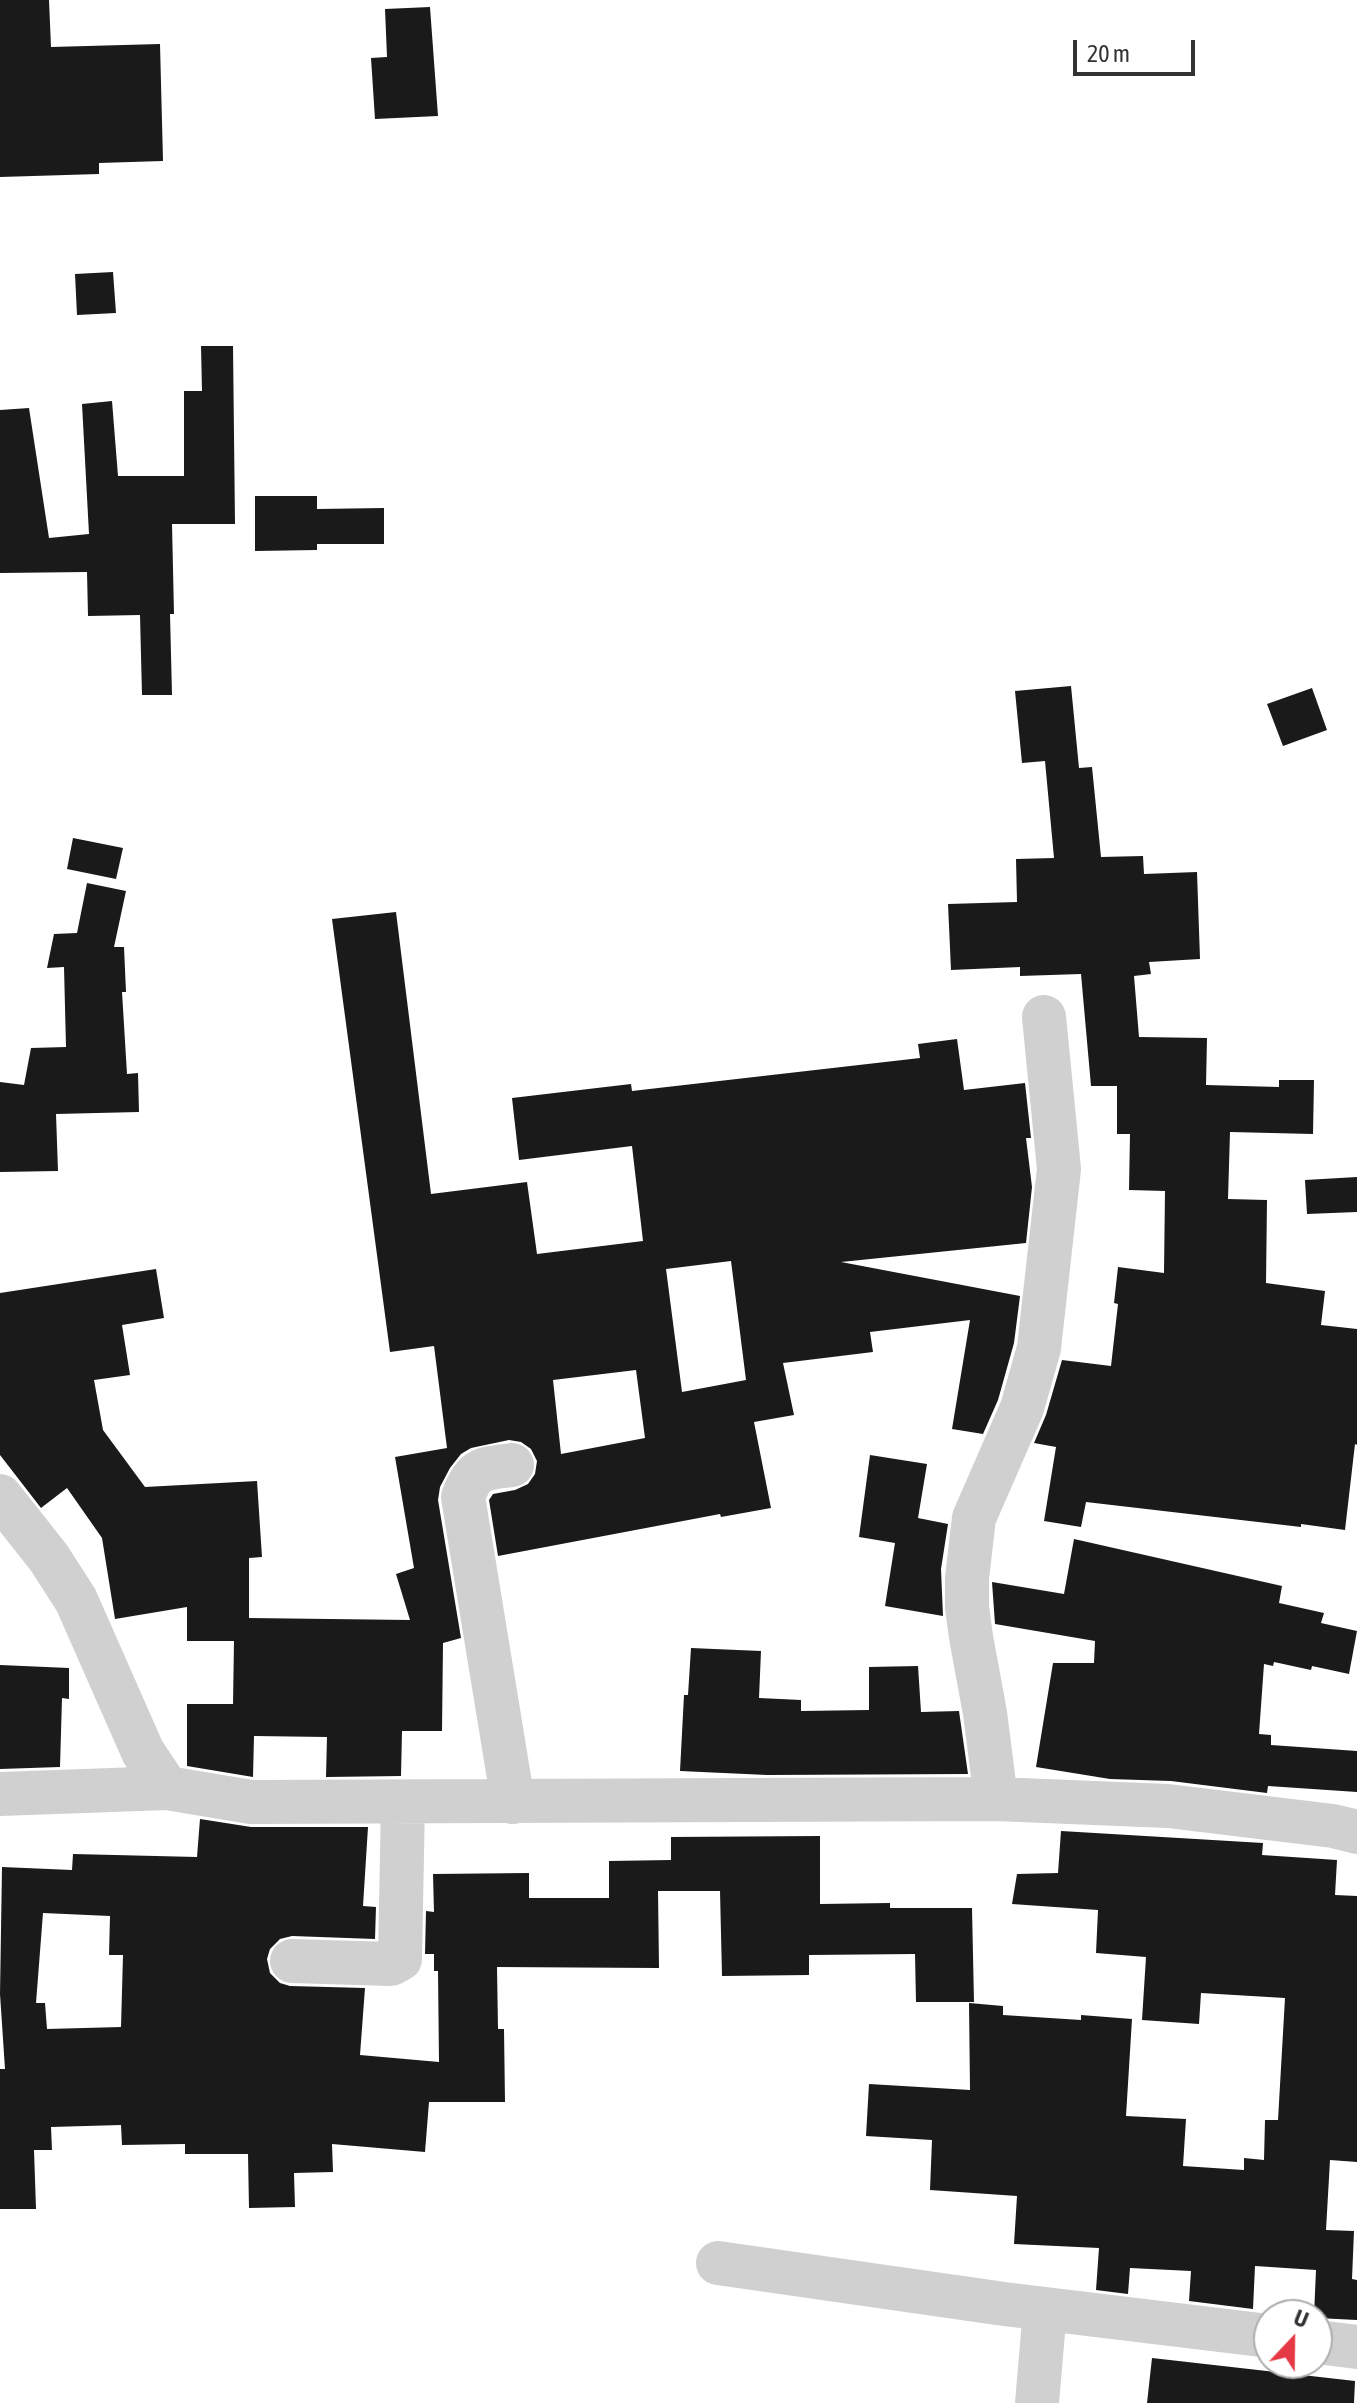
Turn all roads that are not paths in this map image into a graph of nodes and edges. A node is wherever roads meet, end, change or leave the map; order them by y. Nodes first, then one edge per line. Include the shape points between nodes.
1 (1044, 1017) dead end
2 (512, 1465) dead end
3 (0, 1496) edge
4 (167, 1788) junction
5 (0, 1794) edge
6 (996, 1799) junction
7 (403, 1802) junction
8 (513, 1802) junction
9 (1357, 1832) edge
10 (292, 1961) dead end
11 (718, 2263) dead end
12 (1045, 2309) junction
13 (1253, 2334) edge
14 (1333, 2344) edge
15 (1357, 2347) edge
16 (1037, 2403) edge

1 - 6 street via 1059,1169 1043,1320 1022,1408 974,1518 967,1578
2 - 8 street via 480,1470 470,1478 463,1497
3 - 4 street via 76,1600 143,1752
4 - 5 street
4 - 7 street via 251,1802
6 - 8 street
6 - 9 street via 1168,1806
7 - 8 street
7 - 10 street via 400,1959 391,1964
11 - 12 street
12 - 13 street
12 - 16 street
14 - 15 street

